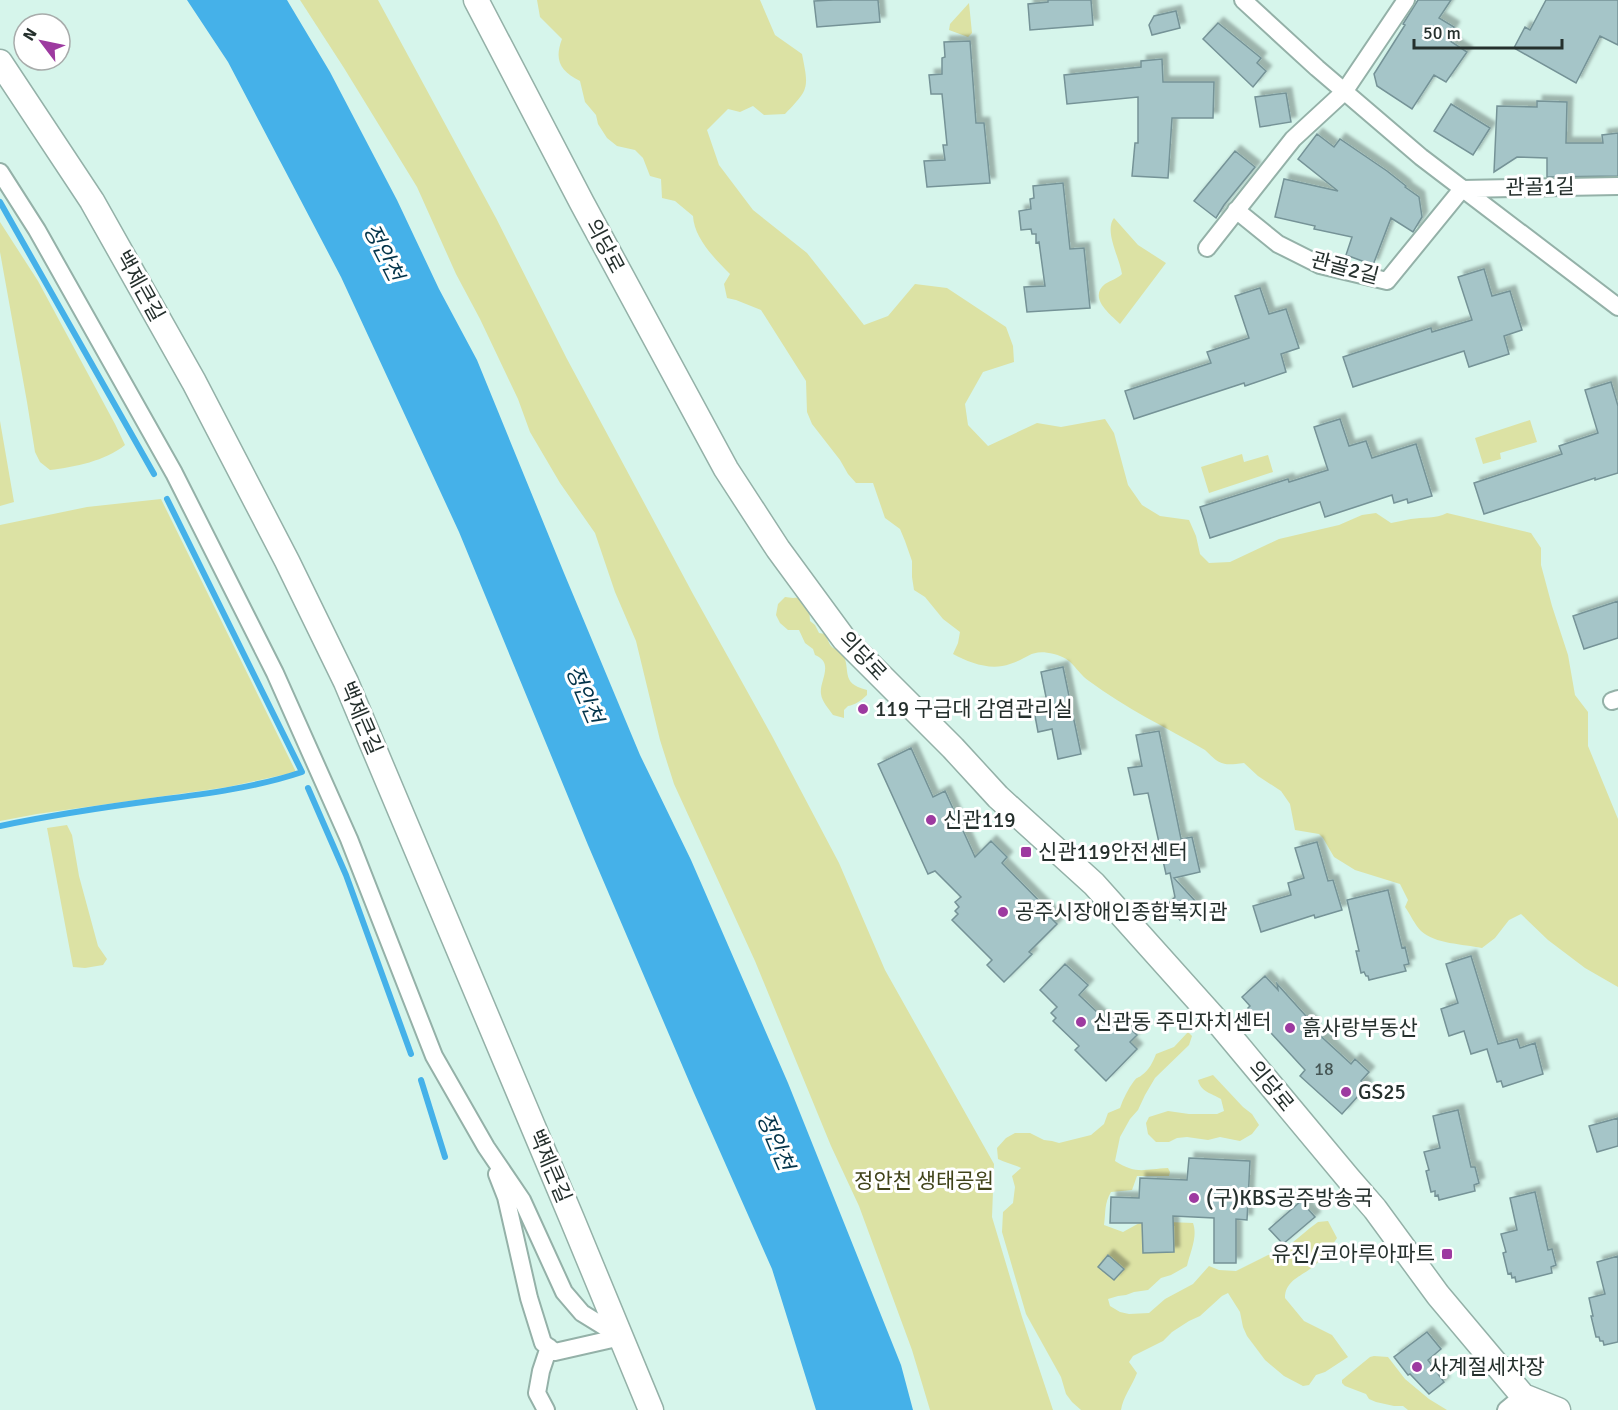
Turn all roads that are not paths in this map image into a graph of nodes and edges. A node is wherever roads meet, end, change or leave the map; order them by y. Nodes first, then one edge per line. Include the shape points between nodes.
1 (476, 0) edge
2 (1243, 0) edge
3 (1406, 0) edge
4 (0, 62) edge
5 (1344, 92) junction
6 (0, 172) edge
7 (1618, 186) edge
8 (1462, 189) junction
9 (1236, 210) junction
10 (1208, 248) dead end
11 (1618, 307) edge
12 (486, 1147) junction
13 (621, 1337) junction
14 (549, 1347) junction
15 (1518, 1405) edge
16 (546, 1410) edge
17 (651, 1410) edge
18 (1558, 1410) edge

1 - 15 main road, 의당로 via 726,469 844,639 998,797 1094,884 1224,1028 1375,1209
2 - 5 street
3 - 5 street
4 - 13 main road, 백제큰길 via 92,201 188,372 346,682
5 - 8 street
5 - 9 street via 1293,139
6 - 12 street via 38,230 174,473 275,674 349,839 434,1056
7 - 8 street, 관골1길
8 - 9 street, 관골2길 via 1387,281 1320,265 1278,244
8 - 11 street
9 - 10 street
12 - 13 street via 522,1200 564,1292 582,1312
12 - 14 street via 506,1197 536,1321 543,1343
13 - 14 street via 555,1352
13 - 17 main road, 백제큰길
14 - 16 street via 537,1393
15 - 18 main road

